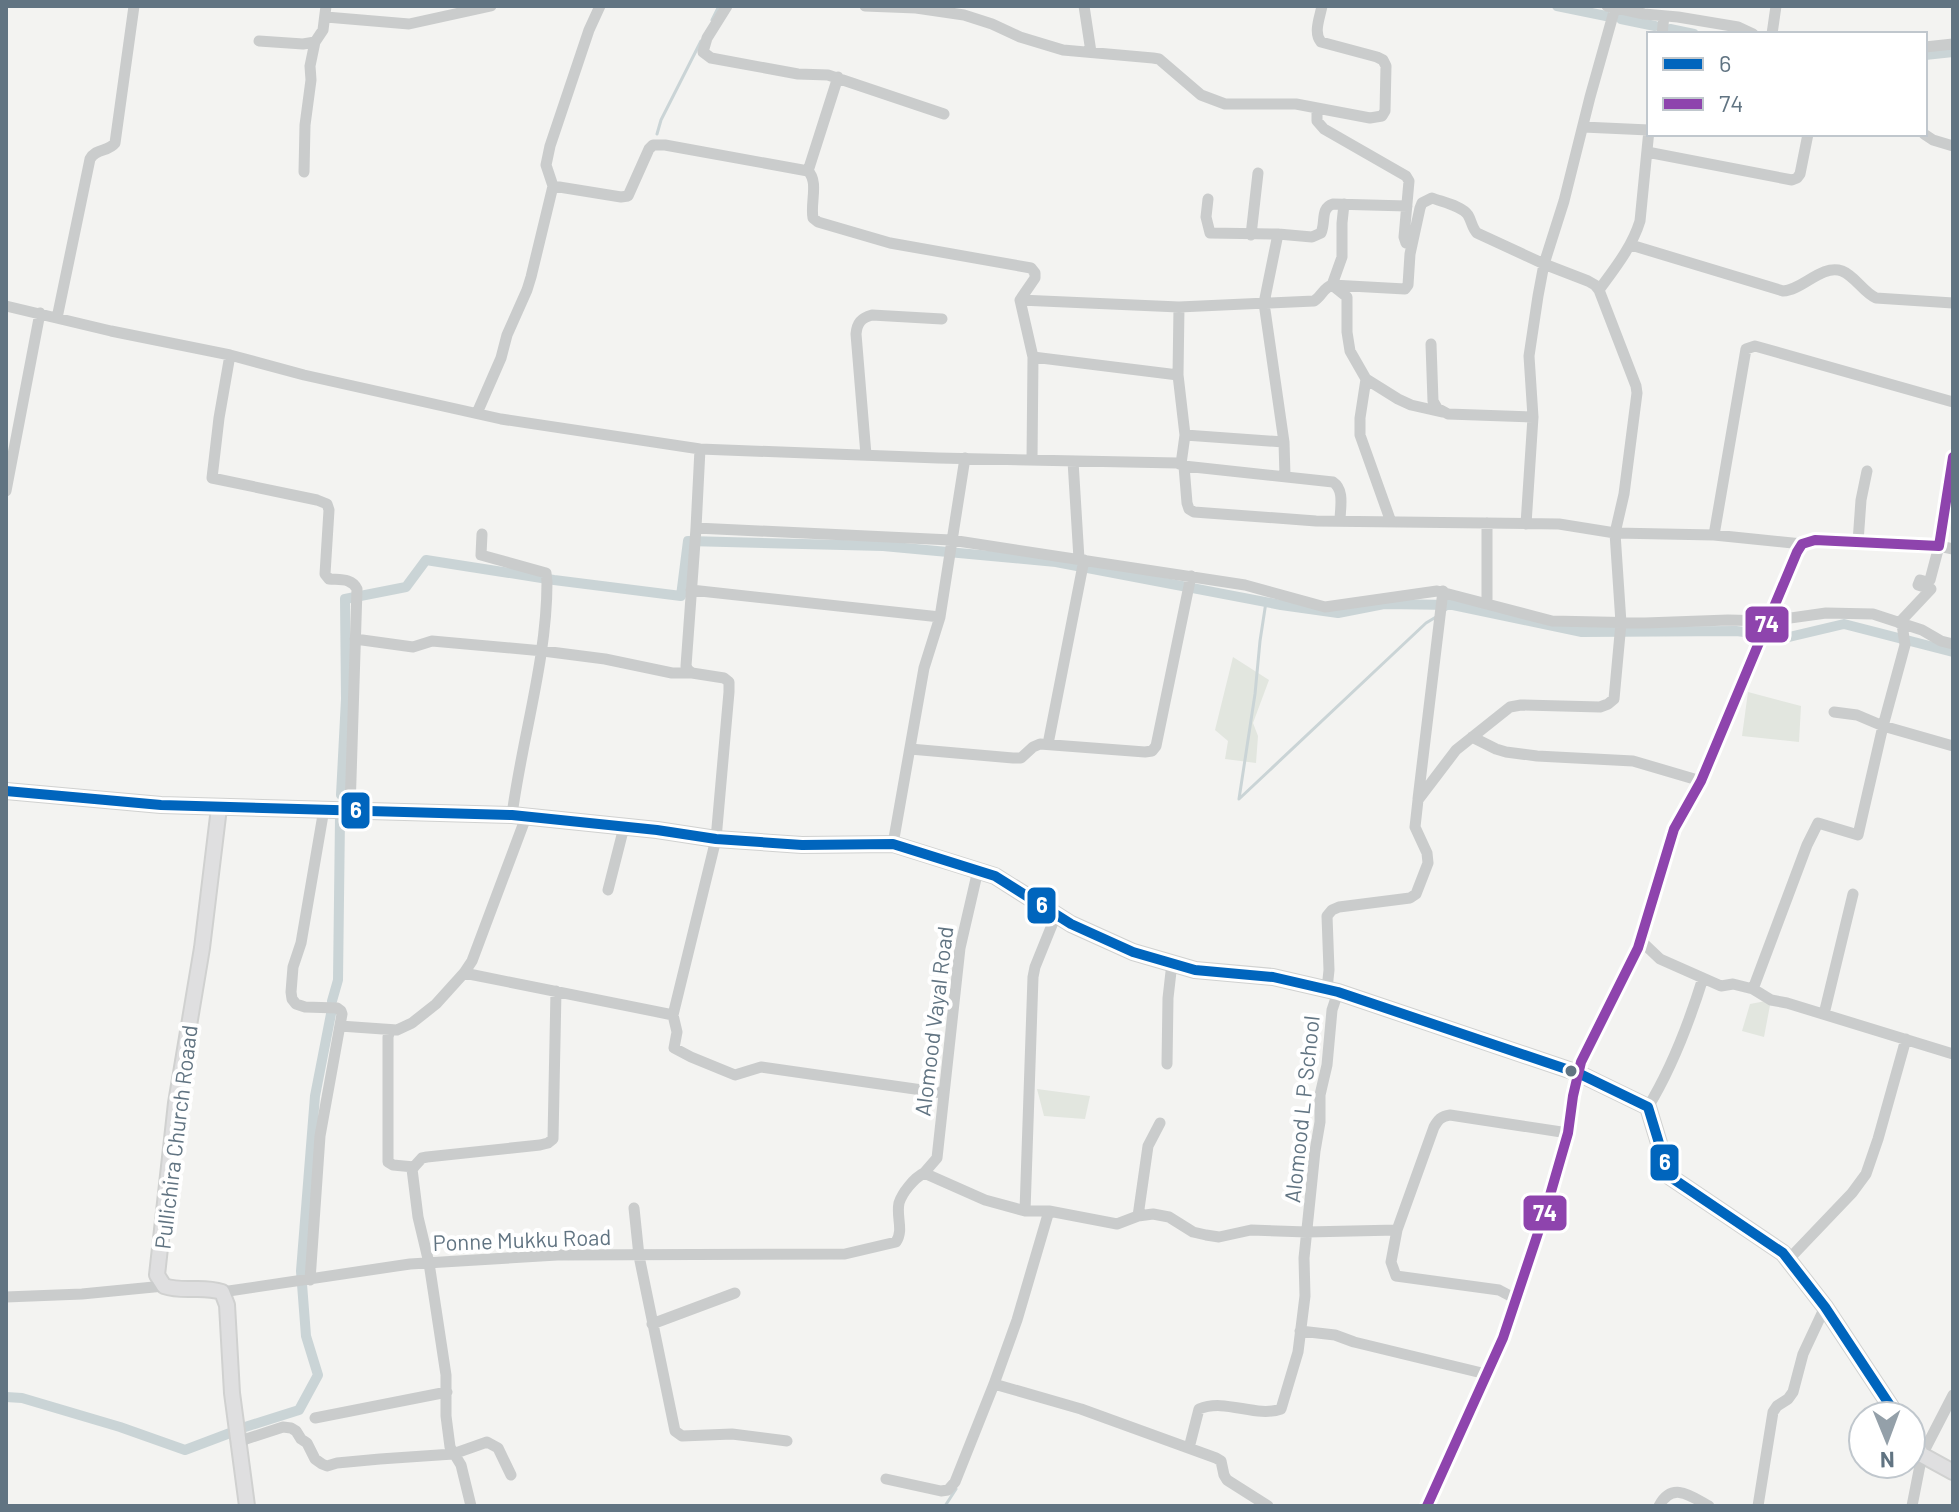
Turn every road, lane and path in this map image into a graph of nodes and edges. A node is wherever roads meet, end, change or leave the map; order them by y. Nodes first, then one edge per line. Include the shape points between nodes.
1 (134, 6) edge
2 (491, 6) edge
3 (600, 6) edge
4 (727, 6) edge
5 (865, 6) edge
6 (1084, 6) edge
7 (1322, 6) edge
8 (1776, 6) edge
9 (1611, 7) edge
10 (1628, 8) edge
11 (326, 11) edge
12 (1664, 16) junction
13 (1710, 28) edge
14 (1662, 32) edge
15 (1749, 32) edge
16 (1772, 32) edge
17 (259, 41) dead end
18 (315, 42) junction
19 (1953, 44) edge
20 (1927, 47) edge
21 (1091, 52) junction
22 (838, 77) junction
23 (1317, 109) junction
24 (944, 114) dead end
25 (1583, 127) junction
26 (1647, 130) edge
27 (1648, 136) edge
28 (1808, 136) edge
29 (1927, 136) edge
30 (1953, 146) edge
31 (1647, 152) junction
32 (808, 171) junction
33 (304, 172) dead end
34 (1258, 173) dead end
35 (553, 186) junction
36 (1208, 199) dead end
37 (1344, 204) junction
38 (1407, 206) junction
39 (1278, 234) junction
40 (1251, 235) junction
41 (1631, 245) junction
42 (1410, 254) junction
43 (1544, 264) junction
44 (1332, 285) junction
45 (1599, 290) junction
46 (1020, 300) junction
47 (1264, 303) junction
48 (1953, 303) edge
49 (6, 306) edge
50 (1179, 307) junction
51 (40, 313) junction
52 (57, 318) junction
53 (942, 319) dead end
54 (1431, 344) dead end
55 (230, 355) junction
56 (1033, 357) junction
57 (1178, 375) junction
58 (1366, 379) junction
59 (1953, 402) edge
60 (1442, 412) junction
61 (477, 413) junction
62 (1533, 417) junction
63 (1185, 435) junction
64 (1284, 442) junction
65 (700, 449) junction
66 (866, 455) junction
67 (1953, 457) edge
68 (965, 458) junction
69 (1032, 460) junction
70 (1073, 461) junction
71 (1183, 465) junction
72 (1867, 471) dead end
73 (1285, 476) junction
74 (6, 491) edge
75 (1340, 521) junction
76 (1391, 522) junction
77 (1487, 523) junction
78 (1526, 524) junction
79 (696, 528) junction
80 (1615, 533) junction
81 (482, 534) dead end
82 (1714, 535) junction
83 (951, 540) junction
84 (1858, 542) junction
85 (1802, 544) junction
86 (1939, 546) junction
87 (1953, 549) edge
88 (1081, 559) junction
89 (1191, 576) junction
90 (691, 590) junction
91 (1443, 591) junction
92 (1487, 604) junction
93 (940, 617) junction
94 (1769, 621) junction
95 (1621, 623) junction
96 (1900, 624) junction
97 (355, 639) junction
98 (1953, 644) edge
99 (543, 651) junction
100 (692, 673) junction
101 (1834, 712) dead end
102 (1883, 726) junction
103 (1472, 737) junction
104 (1048, 744) junction
105 (1953, 746) edge
106 (910, 749) junction
107 (1701, 781) junction
108 (6, 791) edge
109 (1418, 800) junction
110 (219, 808) junction
111 (324, 809) junction
112 (350, 810) junction
113 (519, 816) junction
114 (624, 827) junction
115 (716, 839) junction
116 (893, 844) junction
117 (978, 870) junction
118 (608, 890) dead end
119 (1853, 894) dead end
120 (1056, 915) junction
121 (1640, 940) junction
122 (1172, 963) junction
123 (464, 973) junction
124 (1703, 978) junction
125 (1753, 989) junction
126 (1332, 990) junction
127 (556, 991) junction
128 (1824, 1014) junction
129 (673, 1015) junction
130 (340, 1026) junction
131 (390, 1030) junction
132 (1906, 1039) junction
133 (1953, 1054) edge
134 (1167, 1064) dead end
135 (1578, 1073) junction
136 (943, 1093) junction
137 (1648, 1107) junction
138 (1160, 1123) dead end
139 (1568, 1133) junction
140 (413, 1168) junction
141 (924, 1173) junction
142 (634, 1208) dead end
143 (1025, 1211) junction
144 (1049, 1211) junction
145 (1138, 1216) junction
146 (1397, 1230) junction
147 (1307, 1232) junction
148 (639, 1256) junction
149 (1788, 1260) junction
150 (429, 1263) junction
151 (310, 1280) junction
152 (164, 1286) junction
153 (222, 1292) junction
154 (735, 1293) dead end
155 (6, 1297) edge
156 (1516, 1299) junction
157 (1825, 1307) junction
158 (652, 1324) junction
159 (1300, 1331) junction
160 (1486, 1374) junction
161 (994, 1384) junction
162 (447, 1392) junction
163 (1953, 1395) edge
164 (1886, 1400) edge
165 (315, 1418) dead end
166 (787, 1441) dead end
167 (237, 1442) junction
168 (1927, 1445) edge
169 (1189, 1448) junction
170 (453, 1454) junction
171 (1927, 1458) edge
172 (1953, 1472) edge
173 (511, 1475) dead end
174 (886, 1479) dead end
175 (1917, 1480) edge
176 (247, 1506) edge
177 (471, 1506) edge
178 (1268, 1506) edge
179 (1427, 1506) edge
180 (1659, 1506) edge
181 (1709, 1506) edge
182 (1758, 1506) edge
183 (1912, 1506) edge

1 - 52 street via 115,143 90,159
2 - 11 street via 409,24
3 - 35 street via 550,146 546,165
4 - 22 street via 707,38 703,52 711,58
5 - 21 street via 964,15 1063,50
6 - 21 street
7 - 23 street via 1317,33 1321,42 1383,60 1385,111 1376,118
8 - 16 street
9 - 10 street
9 - 25 street
10 - 12 street
11 - 18 street
12 - 13 street
12 - 14 street
13 - 15 street
17 - 18 street
18 - 33 street
19 - 20 street
21 - 23 street via 1159,59 1201,95 1225,104
22 - 24 street
22 - 32 street
23 - 38 street via 1324,129 1406,176
25 - 26 street
25 - 43 street
27 - 31 street
28 - 31 street via 1800,174 1792,180
29 - 30 street
31 - 41 street via 1640,221
32 - 35 street via 659,144 649,149 628,196
32 - 46 street via 814,180 812,208 818,222 890,243 1026,266 1035,278
34 - 40 street
35 - 61 street via 527,290
36 - 40 street via 1210,233
37 - 38 street
37 - 39 street via 1327,206 1318,236
37 - 44 street via 1342,257
38 - 42 street via 1404,237 1412,245
39 - 40 street
39 - 47 street
41 - 45 street
41 - 48 street via 1783,291 1838,270 1876,298
42 - 43 street via 1420,208 1432,198 1464,210 1477,233
42 - 44 street via 1405,289
43 - 45 street
43 - 62 street via 1529,356
44 - 47 street via 1314,301
44 - 58 street via 1347,297 1350,351
45 - 80 street via 1637,393
46 - 50 street
46 - 56 street
47 - 50 street
47 - 64 street
49 - 51 street
50 - 57 street
51 - 52 street
51 - 74 street
52 - 55 street
53 - 66 street via 872,315 859,322
54 - 60 street via 1433,401
55 - 61 street
55 - 97 street via 212,478 327,504 325,574 355,584
56 - 57 street
56 - 69 street
57 - 63 street
58 - 60 street via 1411,405
58 - 76 street via 1360,435
59 - 82 street via 1755,346 1746,349
60 - 62 street
61 - 65 street
62 - 78 street
63 - 64 street
63 - 71 street
64 - 73 street
65 - 66 street
65 - 79 street
66 - 68 street
67 - 86 street
68 - 69 street
68 - 83 street
69 - 70 street
70 - 71 street
70 - 88 street
71 - 73 street
71 - 75 street via 1187,503 1194,512
72 - 84 street
73 - 75 street via 1337,484
75 - 76 street
76 - 77 street
77 - 78 street
77 - 92 street
78 - 80 street
79 - 83 street
79 - 90 street
80 - 82 street
80 - 95 street
81 - 99 street via 481,555 546,573
82 - 85 street
83 - 88 street
83 - 93 street
84 - 85 street
84 - 86 street
85 - 94 street
86 - 87 street
86 - 96 street via 1930,580 1918,585 1931,589
88 - 89 street
88 - 104 street
89 - 91 street via 1325,607
89 - 104 street via 1152,751
90 - 93 street
90 - 100 street via 686,666
91 - 92 street
91 - 109 street
92 - 95 street via 1552,621
93 - 106 street via 924,668
94 - 95 street
94 - 96 street via 1826,613 1873,614
94 - 107 street
95 - 103 street via 1614,699 1608,704 1510,707
96 - 98 street
96 - 102 street via 1905,645
97 - 99 street via 413,647 432,641
97 - 112 street
99 - 100 street
99 - 113 street
100 - 115 street via 724,678 730,686
101 - 102 street
102 - 105 street
102 - 125 street via 1858,835 1818,823
103 - 107 street via 1506,752 1633,761
103 - 109 street
104 - 106 street via 1033,747 1021,758
106 - 116 street
107 - 121 street via 1674,829
108 - 110 main road
109 - 126 street, Alomood L P School via 1415,827 1428,863 1416,894 1332,910 1327,916
110 - 111 main road
110 - 152 main road, Pullichira Church Roaad via 176,1103 157,1275
111 - 112 main road
111 - 130 street via 291,992 296,1004 337,1008
112 - 113 main road
113 - 114 main road
113 - 123 street
114 - 115 main road
114 - 118 street
115 - 116 main road
115 - 129 street
116 - 117 main road
117 - 120 main road
117 - 136 street, Alomood Vayal Road via 960,948
119 - 128 street
120 - 122 main road via 1108,942
120 - 143 street via 1033,977
121 - 124 street via 1660,959
121 - 135 street
122 - 126 main road
122 - 134 street
123 - 127 street
123 - 131 street via 412,1023
124 - 125 street
124 - 137 street via 1677,1052
125 - 128 street via 1771,1000
126 - 135 main road
126 - 147 street, Alomood L P School
127 - 129 street
127 - 140 street via 553,1139 540,1145 422,1158
128 - 132 street
129 - 136 street via 674,1048 735,1075 761,1067
130 - 131 street
130 - 151 street via 320,1136
131 - 140 street via 388,1162
132 - 133 street
132 - 149 street via 1866,1174
135 - 137 main road
135 - 139 street
136 - 141 street, Alomood Vayal Road via 937,1158
137 - 149 main road via 1669,1176
138 - 145 street via 1148,1146
139 - 146 street via 1444,1116 1434,1127
139 - 156 street
140 - 150 street
141 - 143 street
141 - 148 street, Alomood Vayal Road via 902,1196 900,1237 888,1245 845,1254
142 - 148 street
143 - 144 street
144 - 145 street via 1117,1224
144 - 161 street
145 - 147 street via 1169,1217 1193,1232 1219,1237 1251,1230
146 - 147 street
146 - 156 street via 1391,1262 1396,1276 1499,1290
147 - 159 street, Alomood L P School
148 - 150 street, Ponne Mukku Road
148 - 158 street, Ponne Mukku Road
149 - 157 main road
150 - 151 street, Ponne Mukku Road
150 - 162 street
151 - 153 street, Ponne Mukku Road
152 - 153 main road
152 - 155 street
153 - 167 main road
154 - 158 street
156 - 160 street
157 - 164 main road
157 - 182 street via 1803,1354 1793,1392 1773,1412
158 - 166 street, Ponne Mukku Road via 675,1431 682,1436 732,1434
159 - 160 street
159 - 169 street, Alomood L P School via 1281,1409 1199,1409
160 - 179 street
161 - 169 street
161 - 174 street via 948,1490
162 - 165 street
162 - 170 street
163 - 168 street
167 - 170 street via 291,1428 327,1466
167 - 176 main road
169 - 178 street via 1221,1461 1227,1480
170 - 173 street via 487,1442 498,1448
170 - 177 street
171 - 172 main road
175 - 183 street
180 - 181 street via 1677,1491

